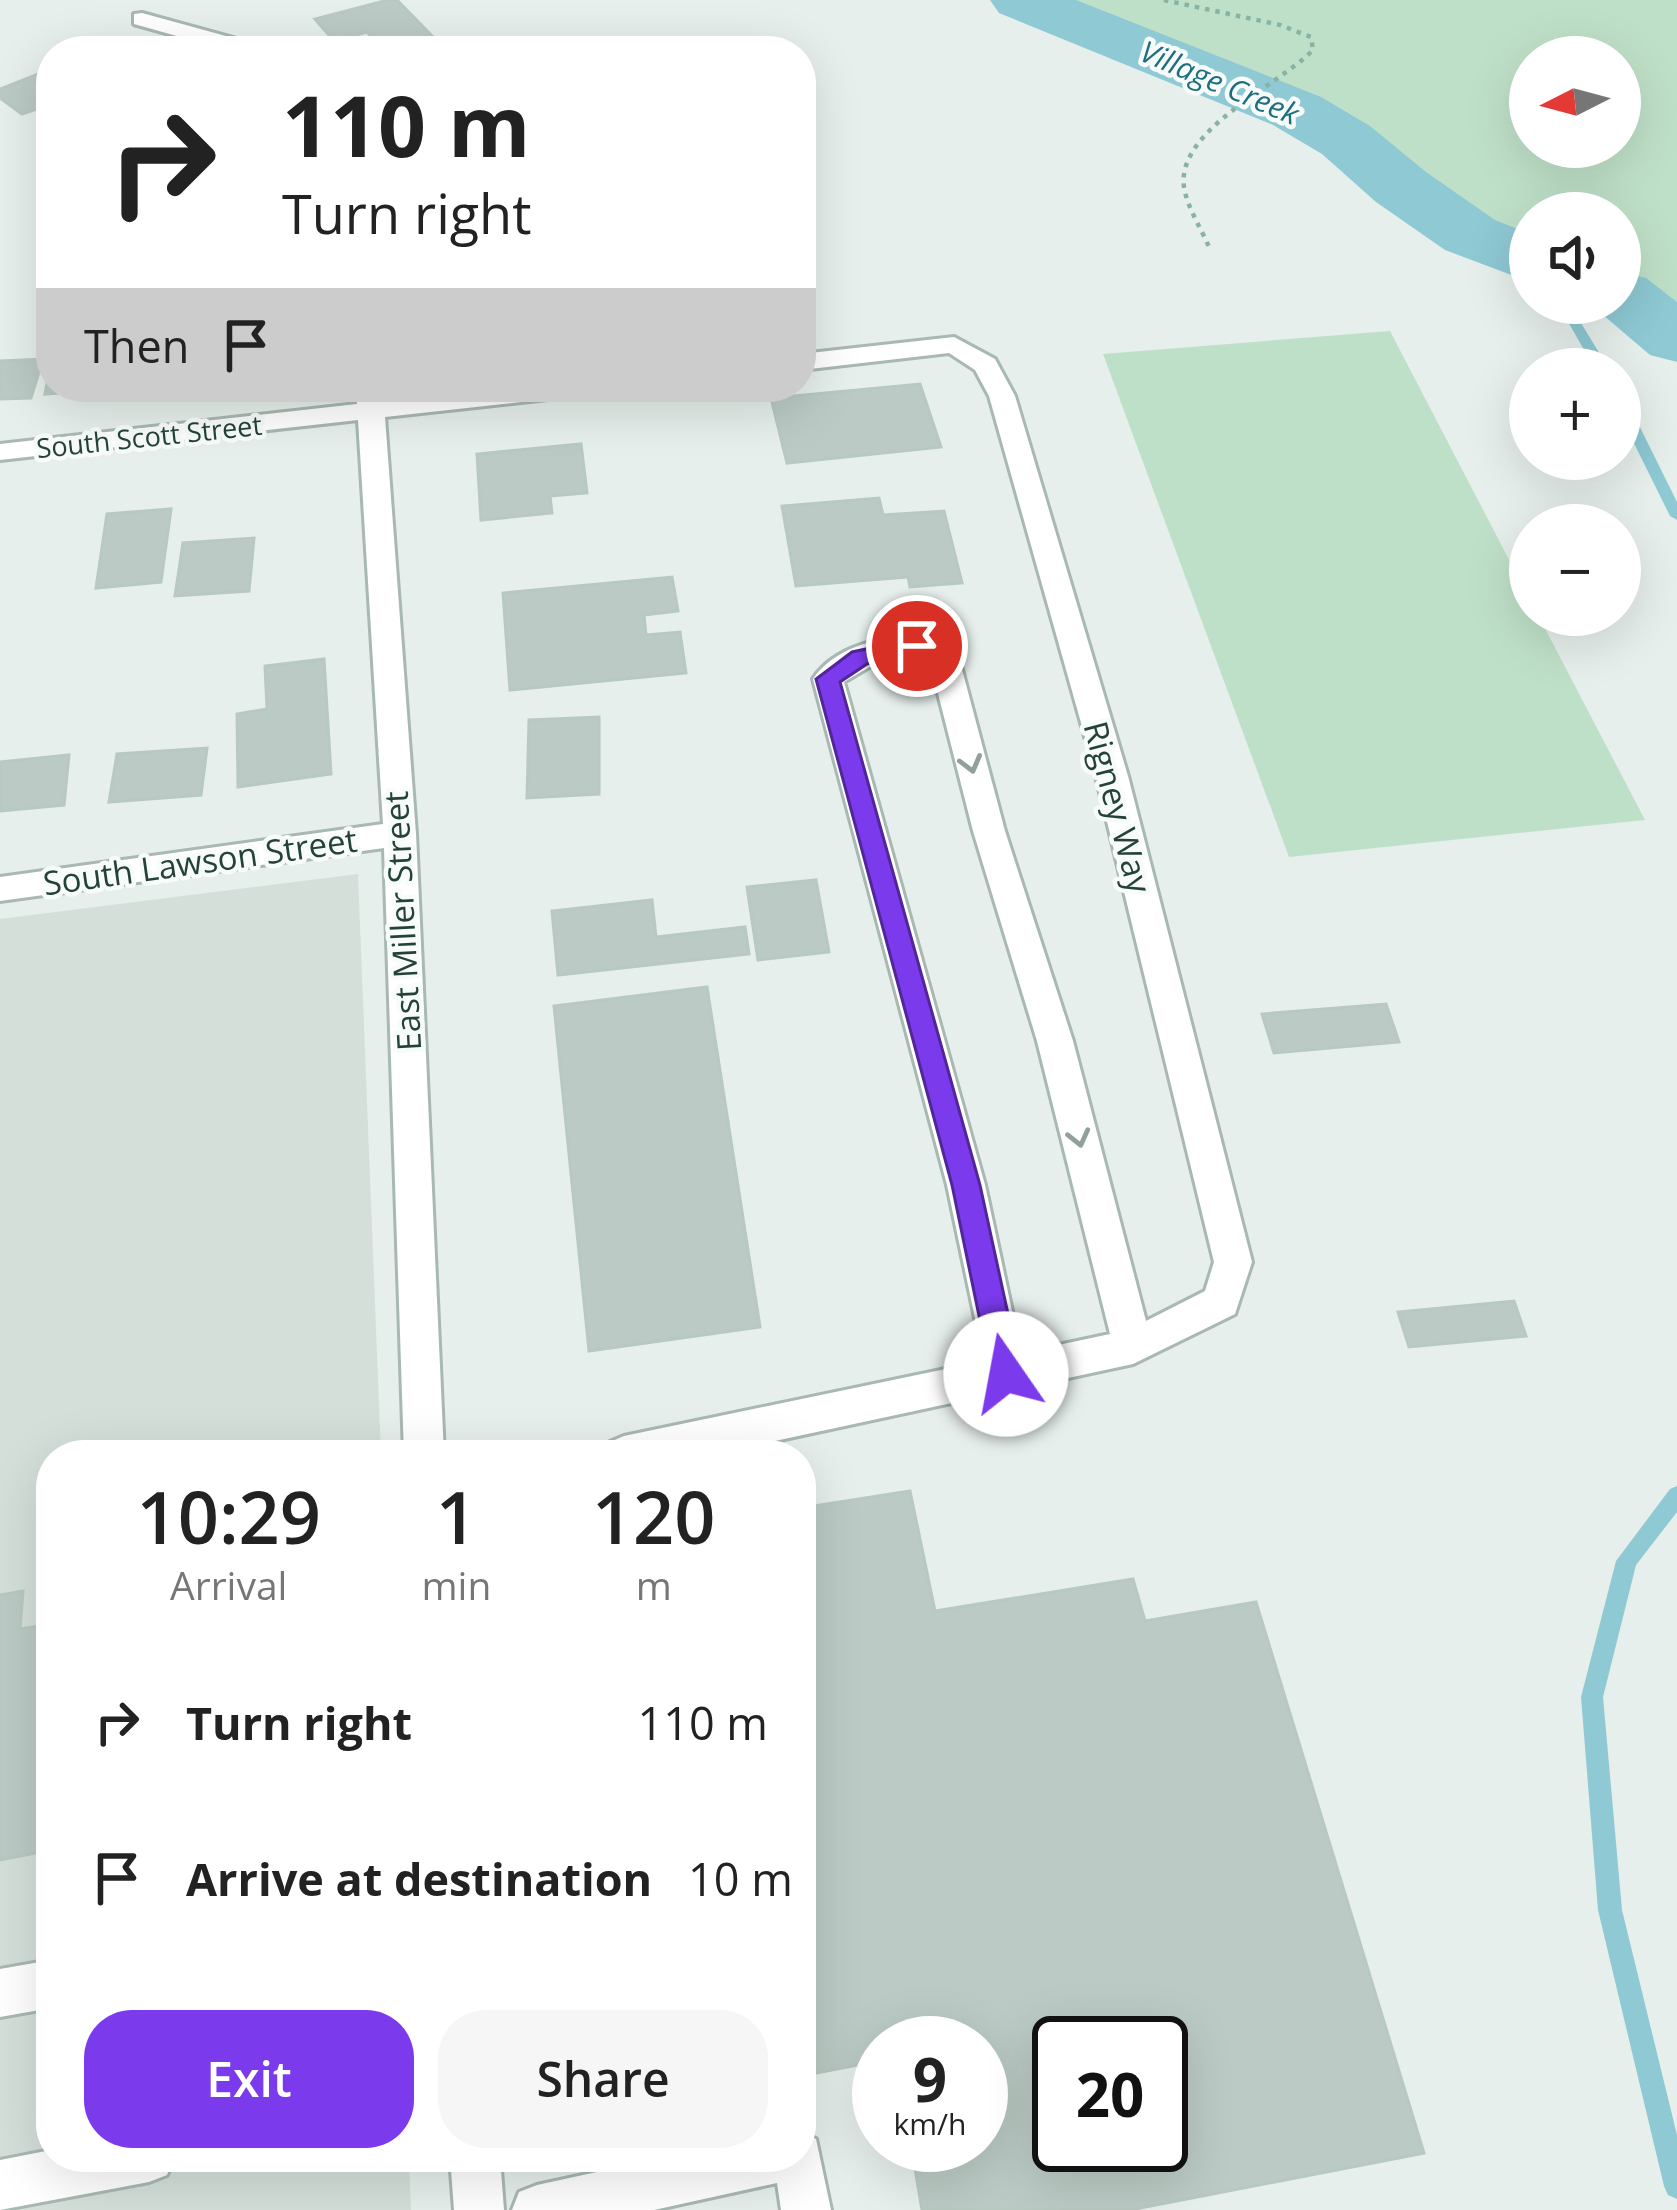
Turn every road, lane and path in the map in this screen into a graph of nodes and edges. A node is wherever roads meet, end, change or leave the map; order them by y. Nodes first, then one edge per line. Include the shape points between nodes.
1 (1163, 0) edge
2 (142, 19) dead end
3 (202, 36) edge
4 (1209, 248) dead end
5 (816, 360) edge
6 (349, 402) edge
7 (370, 402) edge
8 (0, 452) edge
9 (400, 834) junction
10 (0, 889) edge
11 (1133, 1347) junction
12 (1006, 1374) junction
13 (423, 1440) edge
14 (695, 1440) edge
15 (36, 1987) edge
16 (0, 1993) edge
17 (69, 2172) edge
18 (476, 2172) edge
19 (713, 2172) edge
20 (800, 2172) edge
21 (0, 2185) edge
22 (479, 2210) edge
23 (537, 2210) edge
24 (806, 2210) edge

1 - 4 path via 1311,37 1313,50 1301,67 1192,147 1182,182
2 - 3 street
5 - 11 street, Rigney Way via 954,345 986,365 1002,396 1106,754 1233,1262 1221,1302
6 - 8 street, South Scott Street
7 - 9 street, East Miller Street
9 - 10 street, South Lawson Street
9 - 13 street, East Miller Street
11 - 12 street
12 -> 11 street via 966,1185 828,679 884,650 936,648 945,662
12 - 14 street
15 - 16 street
17 - 21 street
18 - 22 street
19 - 23 street
20 - 24 street

